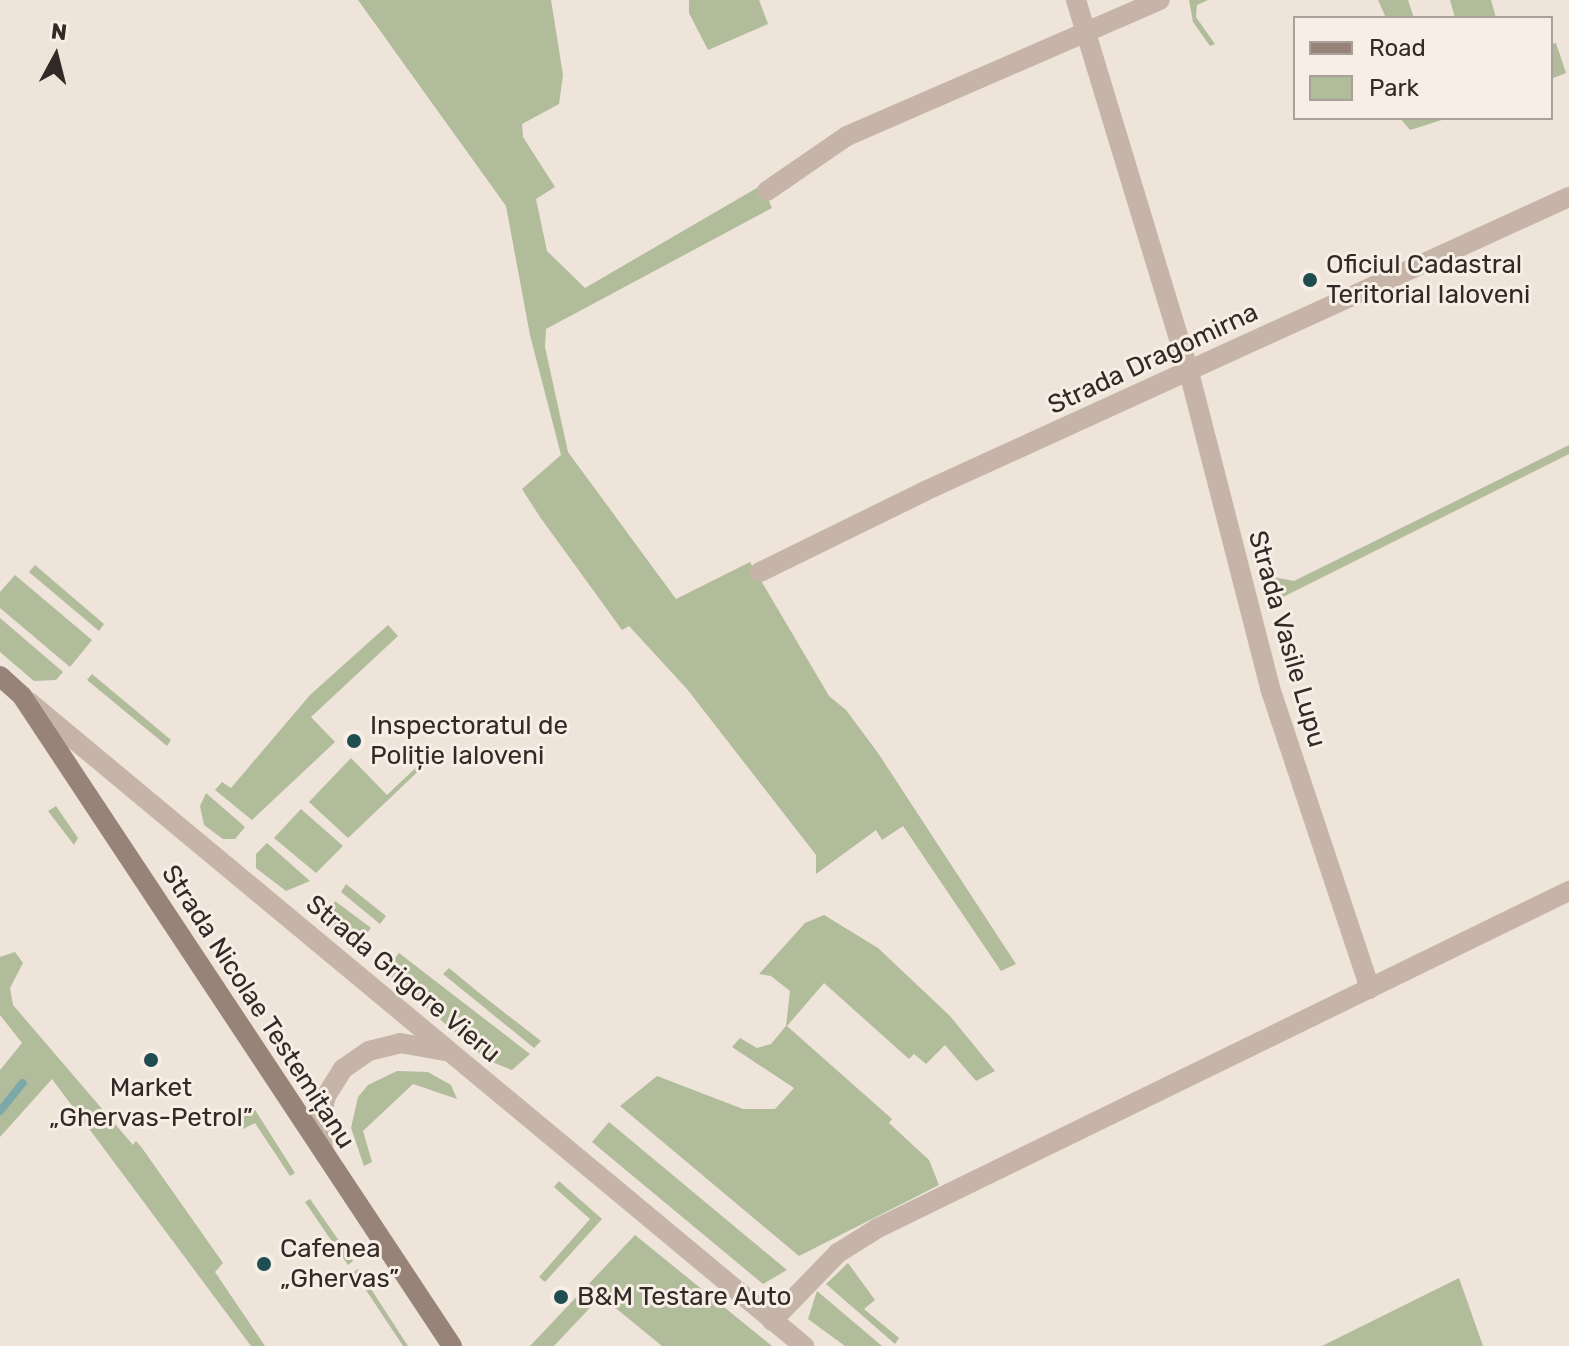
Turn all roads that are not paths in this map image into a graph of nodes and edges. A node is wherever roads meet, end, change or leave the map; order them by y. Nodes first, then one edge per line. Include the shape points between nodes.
1 (1076, 0) edge
2 (1160, 0) edge
3 (1086, 33) junction
4 (767, 191) dead end
5 (1569, 197) edge
6 (1189, 372) junction
7 (760, 572) dead end
8 (0, 676) edge
9 (22, 696) junction
10 (1569, 891) edge
11 (1370, 989) junction
12 (448, 1052) junction
13 (324, 1157) junction
14 (772, 1321) junction
15 (452, 1346) edge
16 (804, 1346) edge

1 - 3 street, Strada Vasile Lupu
2 - 3 street
3 - 4 street via 847,136
3 - 6 street, Strada Vasile Lupu
5 - 6 street, Strada Dragomirna
6 - 7 street, Strada Dragomirna
6 - 11 street, Strada Vasile Lupu via 1270,688
8 - 9 main road, Strada Grigore Vieru
9 - 12 street, Strada Grigore Vieru
9 - 13 main road, Strada Nicolae Testemițanu
10 - 11 street
11 - 14 street via 838,1253
12 - 13 street via 400,1043 369,1051 343,1069 326,1096 319,1126
12 - 14 street, Strada Grigore Vieru
13 - 15 main road, Strada Nicolae Testemițanu
14 - 16 street, Strada Grigore Vieru

